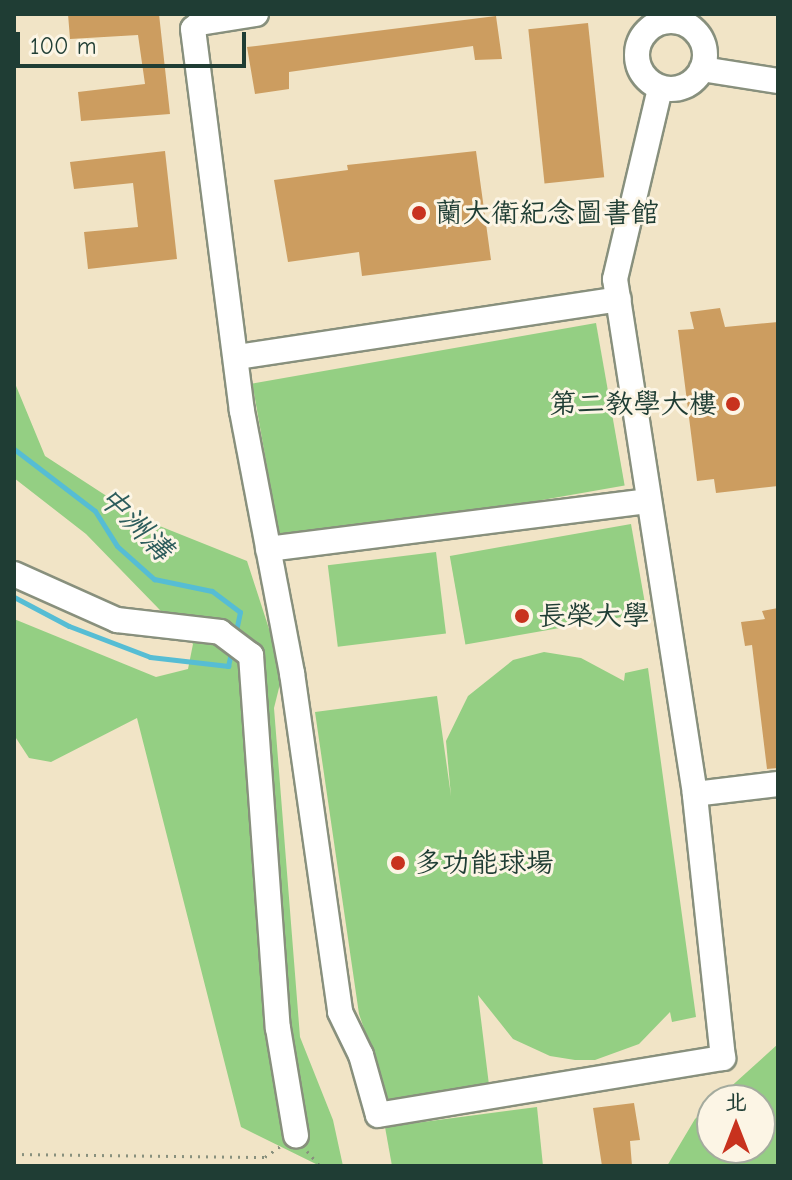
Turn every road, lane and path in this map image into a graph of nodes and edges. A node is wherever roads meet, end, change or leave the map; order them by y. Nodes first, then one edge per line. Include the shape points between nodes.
1 (256, 14) edge
2 (672, 17) edge
3 (702, 69) junction
4 (778, 81) edge
5 (660, 89) junction
6 (619, 299) junction
7 (237, 357) junction
8 (647, 501) junction
9 (268, 549) junction
10 (14, 574) edge
11 (778, 784) edge
12 (695, 794) junction
13 (296, 1136) joint
14 (14, 1154) edge

1 - 7 lane via 200,23 193,29
2 - 3 lane via 696,31 705,56
2 - 5 lane via 647,29 636,53 645,78
3 - 4 lane
3 - 5 lane via 683,87
5 - 6 lane via 615,279
6 - 7 lane
6 - 8 lane
7 - 9 lane
8 - 9 lane
8 - 12 lane
9 - 12 lane via 292,673 340,1012 361,1055 378,1115 723,1058
10 - 13 lane via 117,620 220,632 251,655 278,1028
11 - 12 lane
13 - 14 path via 265,1157

